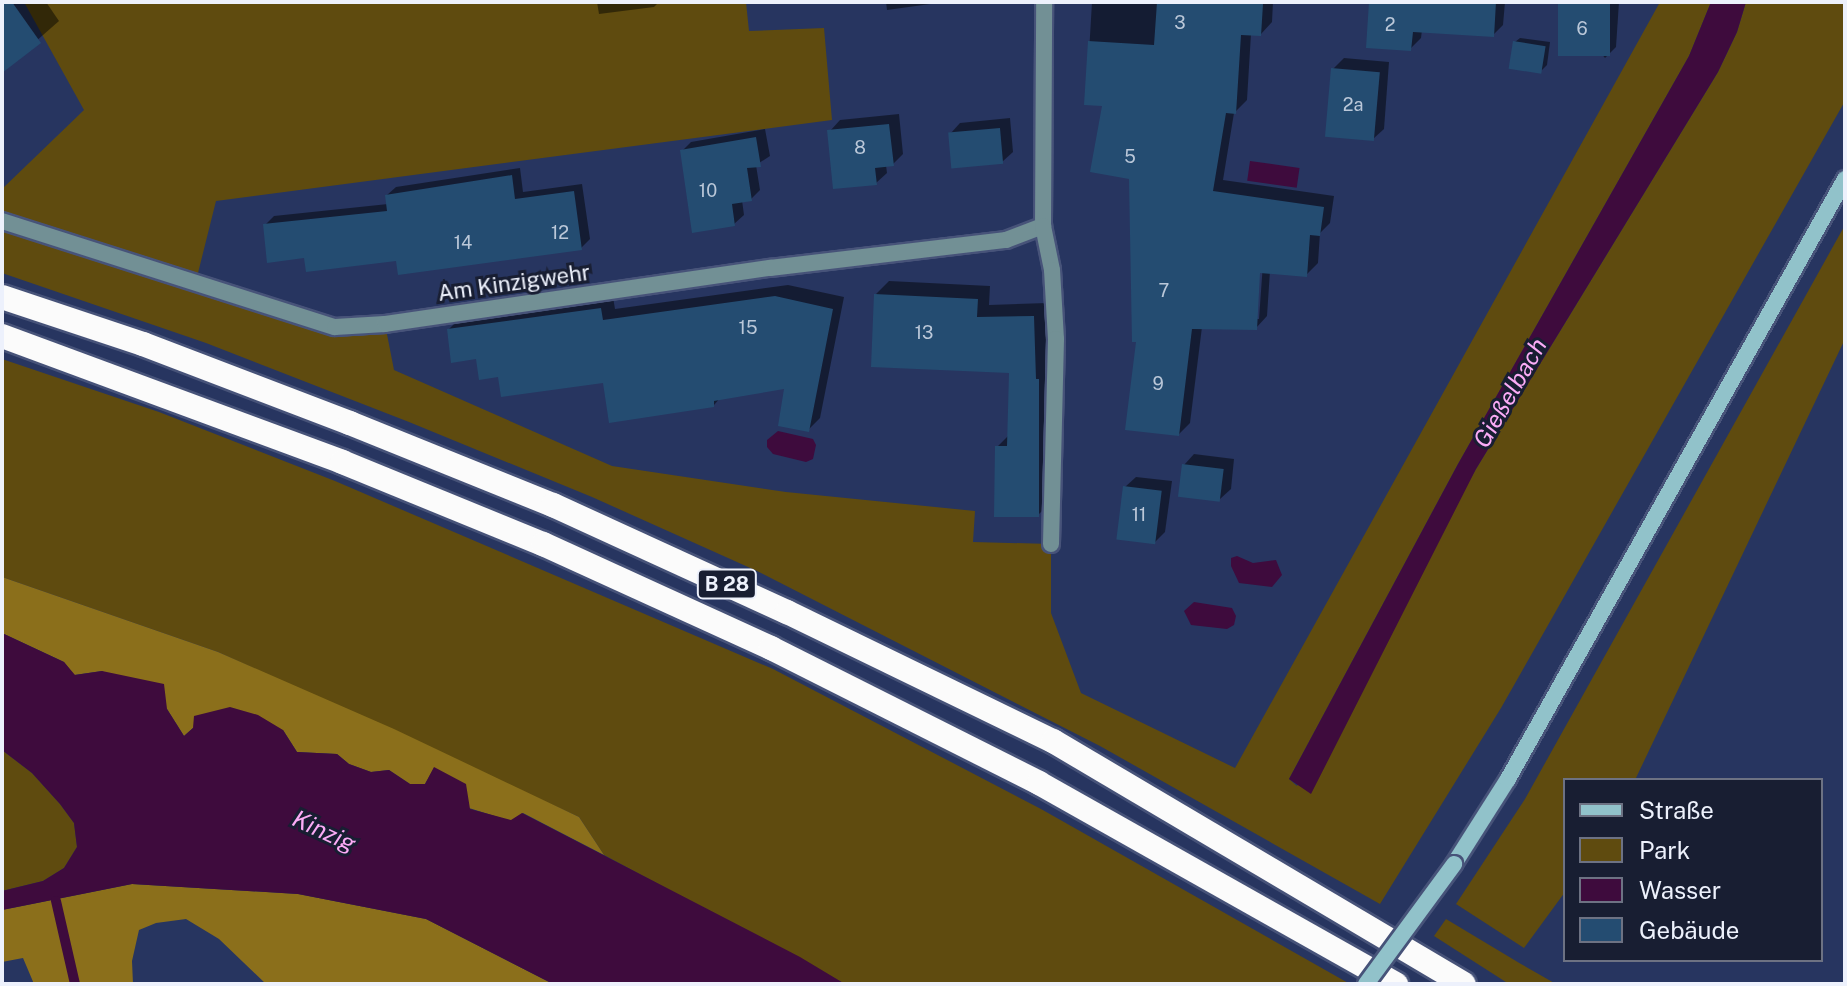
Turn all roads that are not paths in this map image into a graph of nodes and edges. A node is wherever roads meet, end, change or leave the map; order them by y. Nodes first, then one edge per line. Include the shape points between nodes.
1 (1044, 2) edge
2 (1845, 179) edge
3 (2, 221) edge
4 (1043, 226) junction
5 (2, 297) edge
6 (2, 336) edge
7 (1051, 544) dead end
8 (1366, 984) edge
9 (1396, 984) edge
10 (1464, 984) edge

1 - 4 street
2 - 8 street, bridge via 1524,752 1454,864
3 - 4 street, Am Kinzigwehr via 335,327 1006,240
4 - 7 street via 1056,339
5 - 10 highway, B 28 via 143,344 379,435 553,505 787,612 1053,741
6 - 9 highway, B 28 via 500,526 771,648 1039,783

